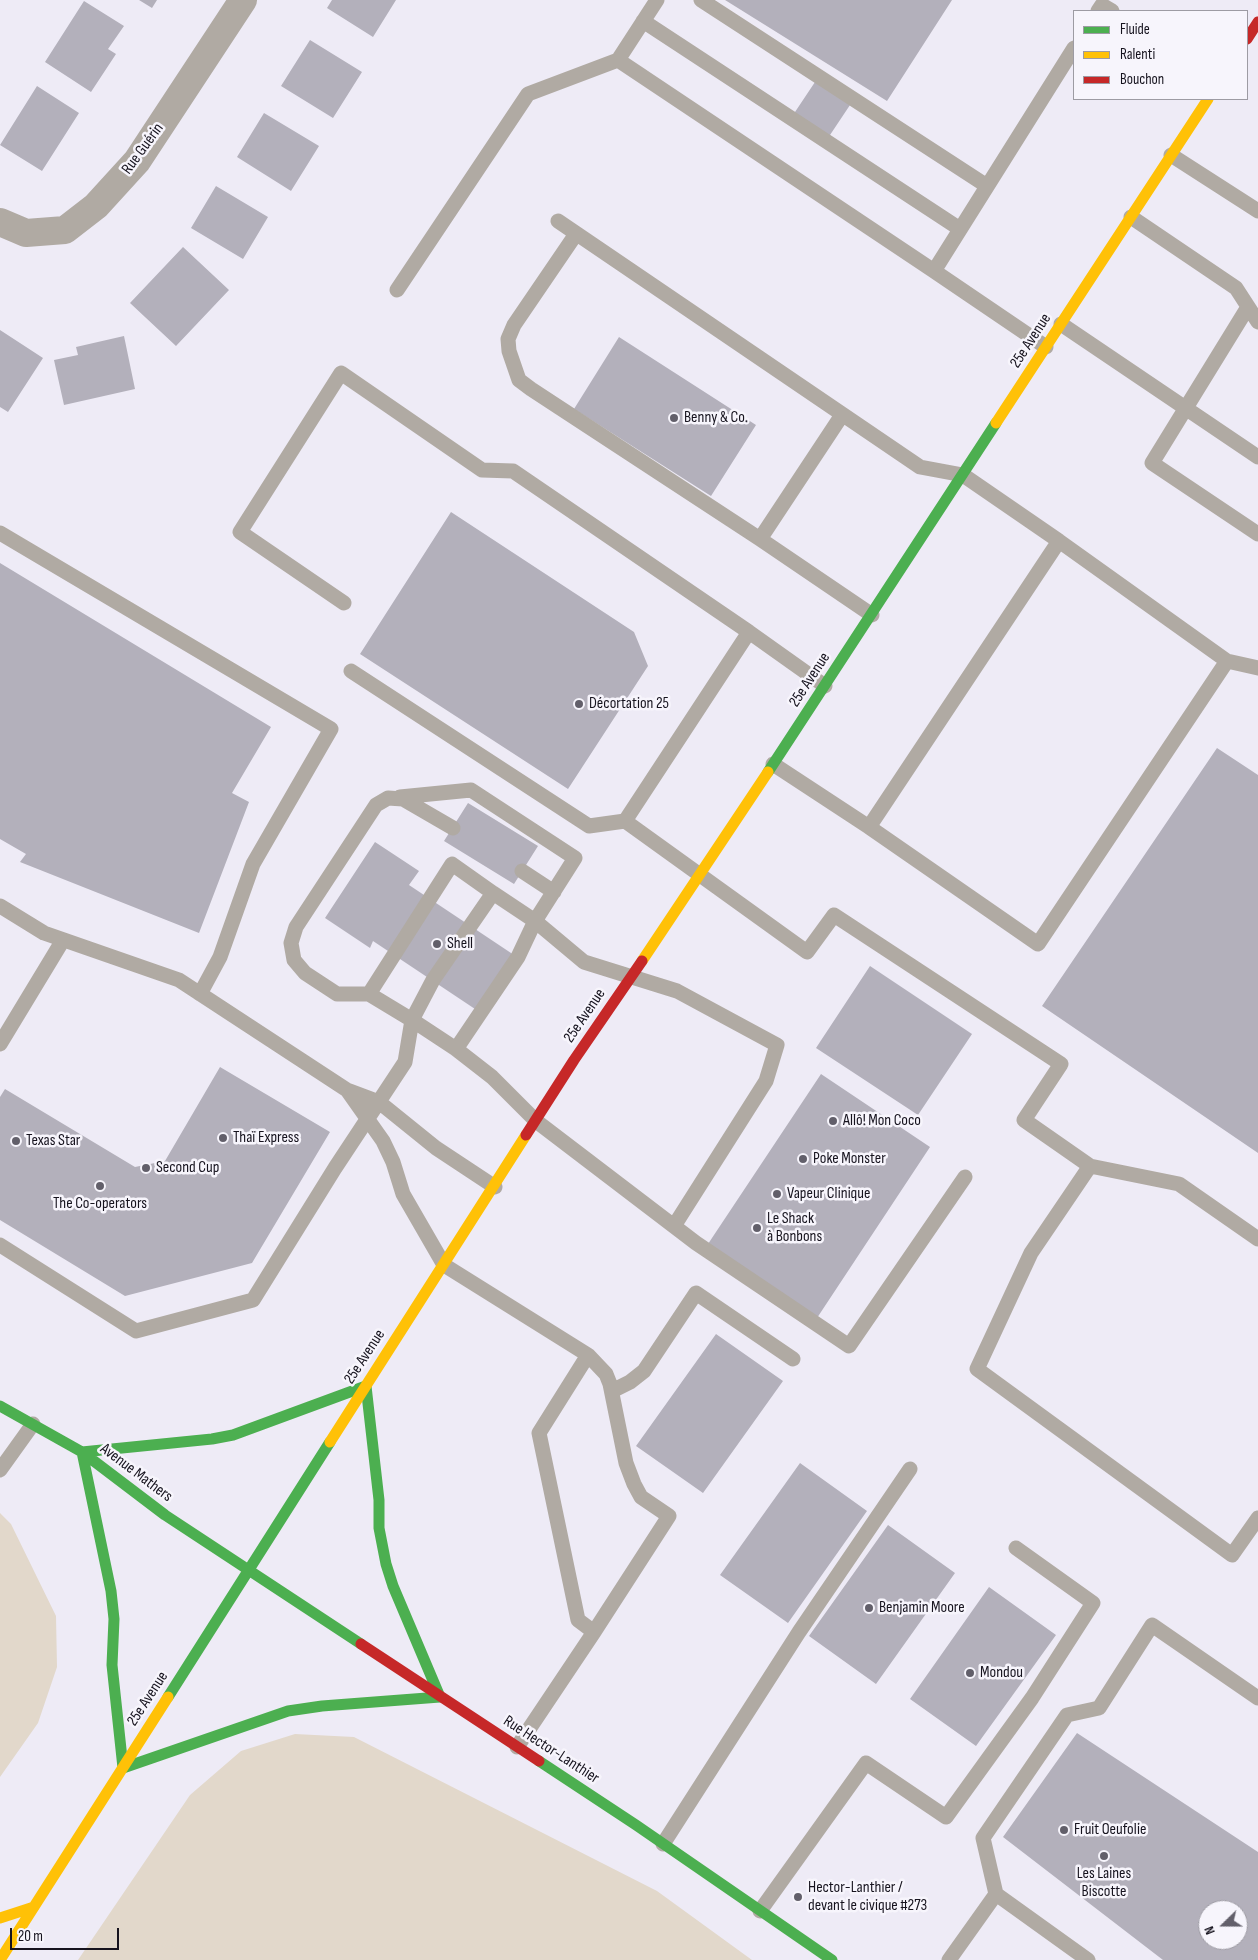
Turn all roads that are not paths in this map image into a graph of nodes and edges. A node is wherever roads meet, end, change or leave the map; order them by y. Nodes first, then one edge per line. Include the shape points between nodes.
1 (243, 0) edge
2 (657, 0) edge
3 (701, 0) edge
4 (643, 21) junction
5 (1258, 22) edge
6 (1248, 37) edge
7 (1073, 50) edge
8 (618, 60) junction
9 (1207, 100) edge
10 (1172, 154) junction
11 (987, 186) junction
12 (1258, 211) edge
13 (1130, 217) junction
14 (0, 222) edge
15 (558, 222) dead end
16 (960, 229) junction
17 (576, 234) junction
18 (934, 271) junction
19 (397, 290) dead end
20 (1248, 307) junction
21 (1258, 322) edge
22 (1062, 324) junction
23 (1046, 347) junction
24 (1186, 408) junction
25 (842, 415) junction
26 (1258, 457) edge
27 (963, 475) junction
28 (0, 533) edge
29 (1258, 534) edge
30 (760, 539) junction
31 (1059, 541) junction
32 (344, 603) dead end
33 (872, 615) junction
34 (749, 632) junction
35 (1227, 662) junction
36 (1258, 668) edge
37 (351, 671) dead end
38 (825, 686) junction
39 (774, 764) junction
40 (396, 798) junction
41 (625, 821) junction
42 (453, 828) dead end
43 (869, 828) junction
44 (522, 871) dead end
45 (701, 875) junction
46 (554, 892) junction
47 (493, 893) junction
48 (0, 906) edge
49 (535, 921) junction
50 (63, 940) junction
51 (632, 976) junction
52 (200, 994) junction
53 (369, 994) junction
54 (412, 1020) junction
55 (0, 1044) edge
56 (456, 1049) junction
57 (347, 1090) junction
58 (379, 1102) junction
59 (368, 1118) junction
60 (536, 1121) junction
61 (1090, 1166) junction
62 (965, 1177) dead end
63 (495, 1187) junction
64 (674, 1226) junction
65 (1258, 1239) edge
66 (0, 1245) edge
67 (444, 1265) junction
68 (588, 1355) junction
69 (793, 1359) dead end
70 (366, 1386) junction
71 (612, 1391) junction
72 (0, 1406) edge
73 (33, 1424) junction
74 (82, 1452) junction
75 (910, 1469) dead end
76 (0, 1470) edge
77 (1258, 1518) edge
78 (1016, 1548) dead end
79 (249, 1571) junction
80 (594, 1632) junction
81 (440, 1697) junction
82 (1258, 1698) edge
83 (517, 1747) junction
84 (123, 1768) junction
85 (663, 1844) junction
86 (996, 1894) junction
87 (34, 1907) junction
88 (760, 1911) junction
89 (0, 1918) edge
90 (0, 1960) edge
91 (832, 1960) edge
92 (949, 1960) edge
93 (1088, 1960) edge

1 - 14 street, Rue Guérin via 137,161 96,206 65,230 26,233
2 - 4 lane
3 - 11 lane
4 - 8 lane
4 - 16 lane
5 - 6 main road
7 - 11 lane
8 - 18 lane
8 - 19 lane via 528,94
9 - 10 main road, 25e Avenue
10 - 12 lane
10 - 13 main road, 25e Avenue
11 - 16 lane
13 - 20 lane via 1236,288
13 - 22 main road, 25e Avenue
15 - 17 lane
16 - 18 lane
17 - 25 lane
17 - 30 lane via 514,325 508,340 508,351 519,380
18 - 23 lane
20 - 21 lane
20 - 24 lane
22 - 23 main road, 25e Avenue
22 - 24 lane
23 - 27 main road, 25e Avenue
24 - 26 lane
24 - 29 lane via 1152,464
25 - 27 lane via 920,467
25 - 30 lane
27 - 31 lane
27 - 33 main road, 25e Avenue
28 - 52 lane via 331,729 253,864 220,957
30 - 33 lane
31 - 35 lane
31 - 43 lane
32 - 34 lane via 240,532 341,373 482,470 513,471
33 - 38 main road, 25e Avenue
34 - 38 lane
34 - 41 lane
35 - 36 lane
35 - 43 lane via 1038,944
37 - 41 lane via 589,826
38 - 39 main road, 25e Avenue
39 - 43 lane
39 - 45 main road, 25e Avenue
40 - 42 lane via 410,802
40 - 46 lane via 471,790 575,858
40 - 53 lane via 382,801 371,811 296,927 290,943 299,967 337,994
41 - 45 lane
44 - 46 lane
45 - 51 main road, 25e Avenue
45 - 61 lane via 807,952 834,915 1061,1064 1024,1120
46 - 49 lane
47 - 49 lane
47 - 53 lane via 452,864
47 - 54 lane via 433,980
48 - 50 lane via 44,933
49 - 51 lane via 584,962
49 - 56 lane via 518,958
50 - 52 lane via 179,980
50 - 55 lane
51 - 60 main road, 25e Avenue
51 - 64 lane via 676,991 777,1045 766,1082
52 - 57 lane
53 - 54 lane
54 - 56 lane
54 - 58 lane via 405,1062
56 - 60 lane via 492,1077
57 - 58 lane
57 - 59 lane
58 - 59 lane
58 - 63 lane via 436,1148
59 - 66 lane via 253,1300 136,1331
59 - 67 lane via 393,1162 403,1194
60 - 63 main road, 25e Avenue
60 - 64 lane
61 - 65 lane via 1179,1184
61 - 77 lane via 1031,1253 977,1369 1232,1555
62 - 64 lane via 849,1346
63 - 67 main road, 25e Avenue
67 - 68 lane
67 - 70 main road, 25e Avenue
68 - 71 lane via 606,1374
68 - 80 lane via 539,1432 578,1620
69 - 71 lane via 696,1293 644,1371
70 - 74 main road via 233,1435
70 - 79 main road, 25e Avenue
70 - 81 main road via 379,1528 386,1564
71 - 80 lane via 626,1463 634,1484 642,1497 669,1516
72 - 73 main road, Avenue Mathers
73 - 74 main road, Avenue Mathers
73 - 76 lane
74 - 79 main road, Avenue Mathers via 165,1515
74 - 84 main road via 111,1591 114,1619 112,1665
75 - 85 lane via 799,1632
78 - 88 lane via 1093,1603 1032,1698 946,1818 866,1763
79 - 81 main road, Rue Hector-Lanthier
79 - 84 main road, 25e Avenue
80 - 83 lane
81 - 83 main road, Rue Hector-Lanthier
81 - 84 main road via 288,1711
82 - 86 lane via 1152,1625 1099,1708 1067,1715 984,1838
83 - 85 main road, Rue Hector-Lanthier
84 - 87 main road, 25e Avenue
85 - 88 main road, Rue Hector-Lanthier
86 - 92 lane
86 - 93 lane
87 - 89 main road
87 - 90 main road, 25e Avenue
88 - 91 main road, Rue Hector-Lanthier

